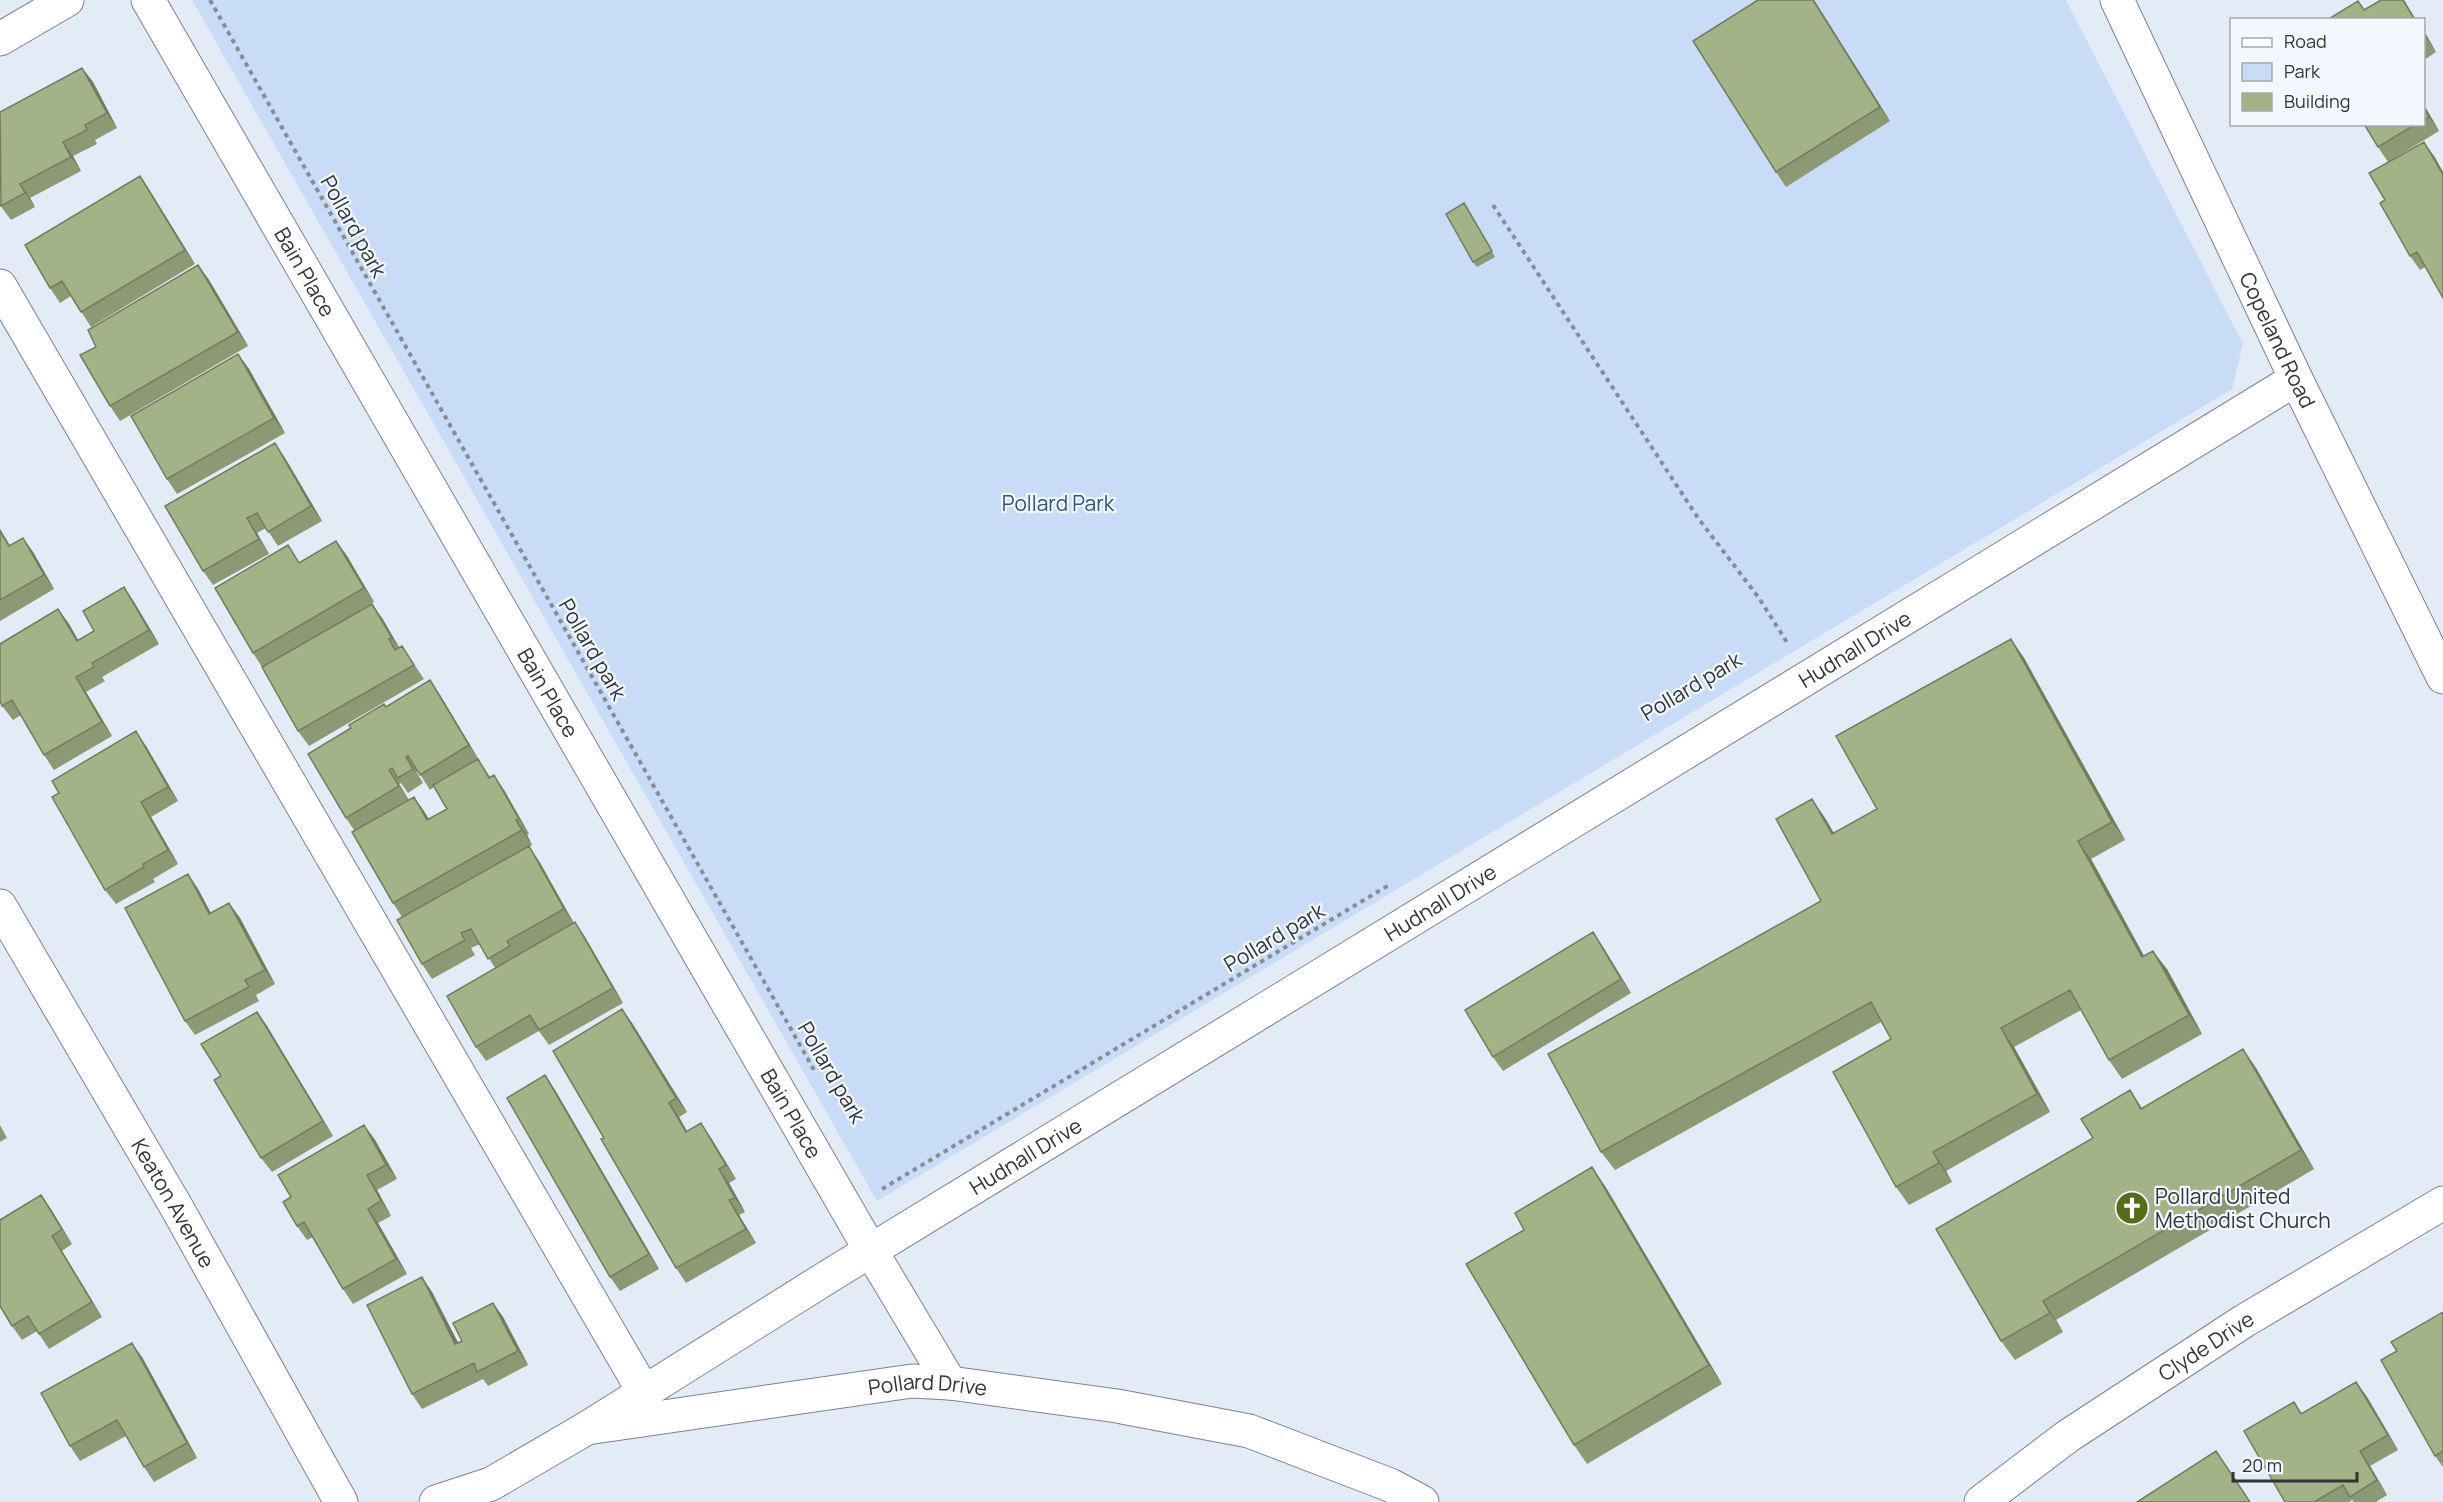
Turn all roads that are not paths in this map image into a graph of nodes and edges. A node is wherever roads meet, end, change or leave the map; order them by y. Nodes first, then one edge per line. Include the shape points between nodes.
1 (67, 0) edge
2 (148, 0) edge
3 (2117, 0) edge
4 (0, 39) edge
5 (0, 286) edge
6 (2296, 379) junction
7 (2443, 677) edge
8 (0, 906) edge
9 (2443, 1203) edge
10 (871, 1251) junction
11 (950, 1383) junction
12 (644, 1392) junction
13 (587, 1428) junction
14 (341, 1502) edge
15 (436, 1502) edge
16 (1422, 1502) edge
17 (1981, 1502) edge

1 - 4 street
2 - 10 street, Bain Place
3 - 6 street, Copeland Road
5 - 12 street
6 - 7 street, Copeland Road
6 - 10 street, Hudnall Drive
8 - 14 street, Keaton Avenue via 177,1208
9 - 17 street, Clyde Drive via 2244,1321 2068,1437
10 - 11 street, Bain Place
10 - 12 street, Hudnall Drive
11 - 13 street, Pollard Drive via 912,1382
11 - 16 street, Pollard Drive via 1116,1406 1249,1431 1390,1485
12 - 13 street, Hudnall Drive
13 - 15 street, Pollard Drive via 491,1484

